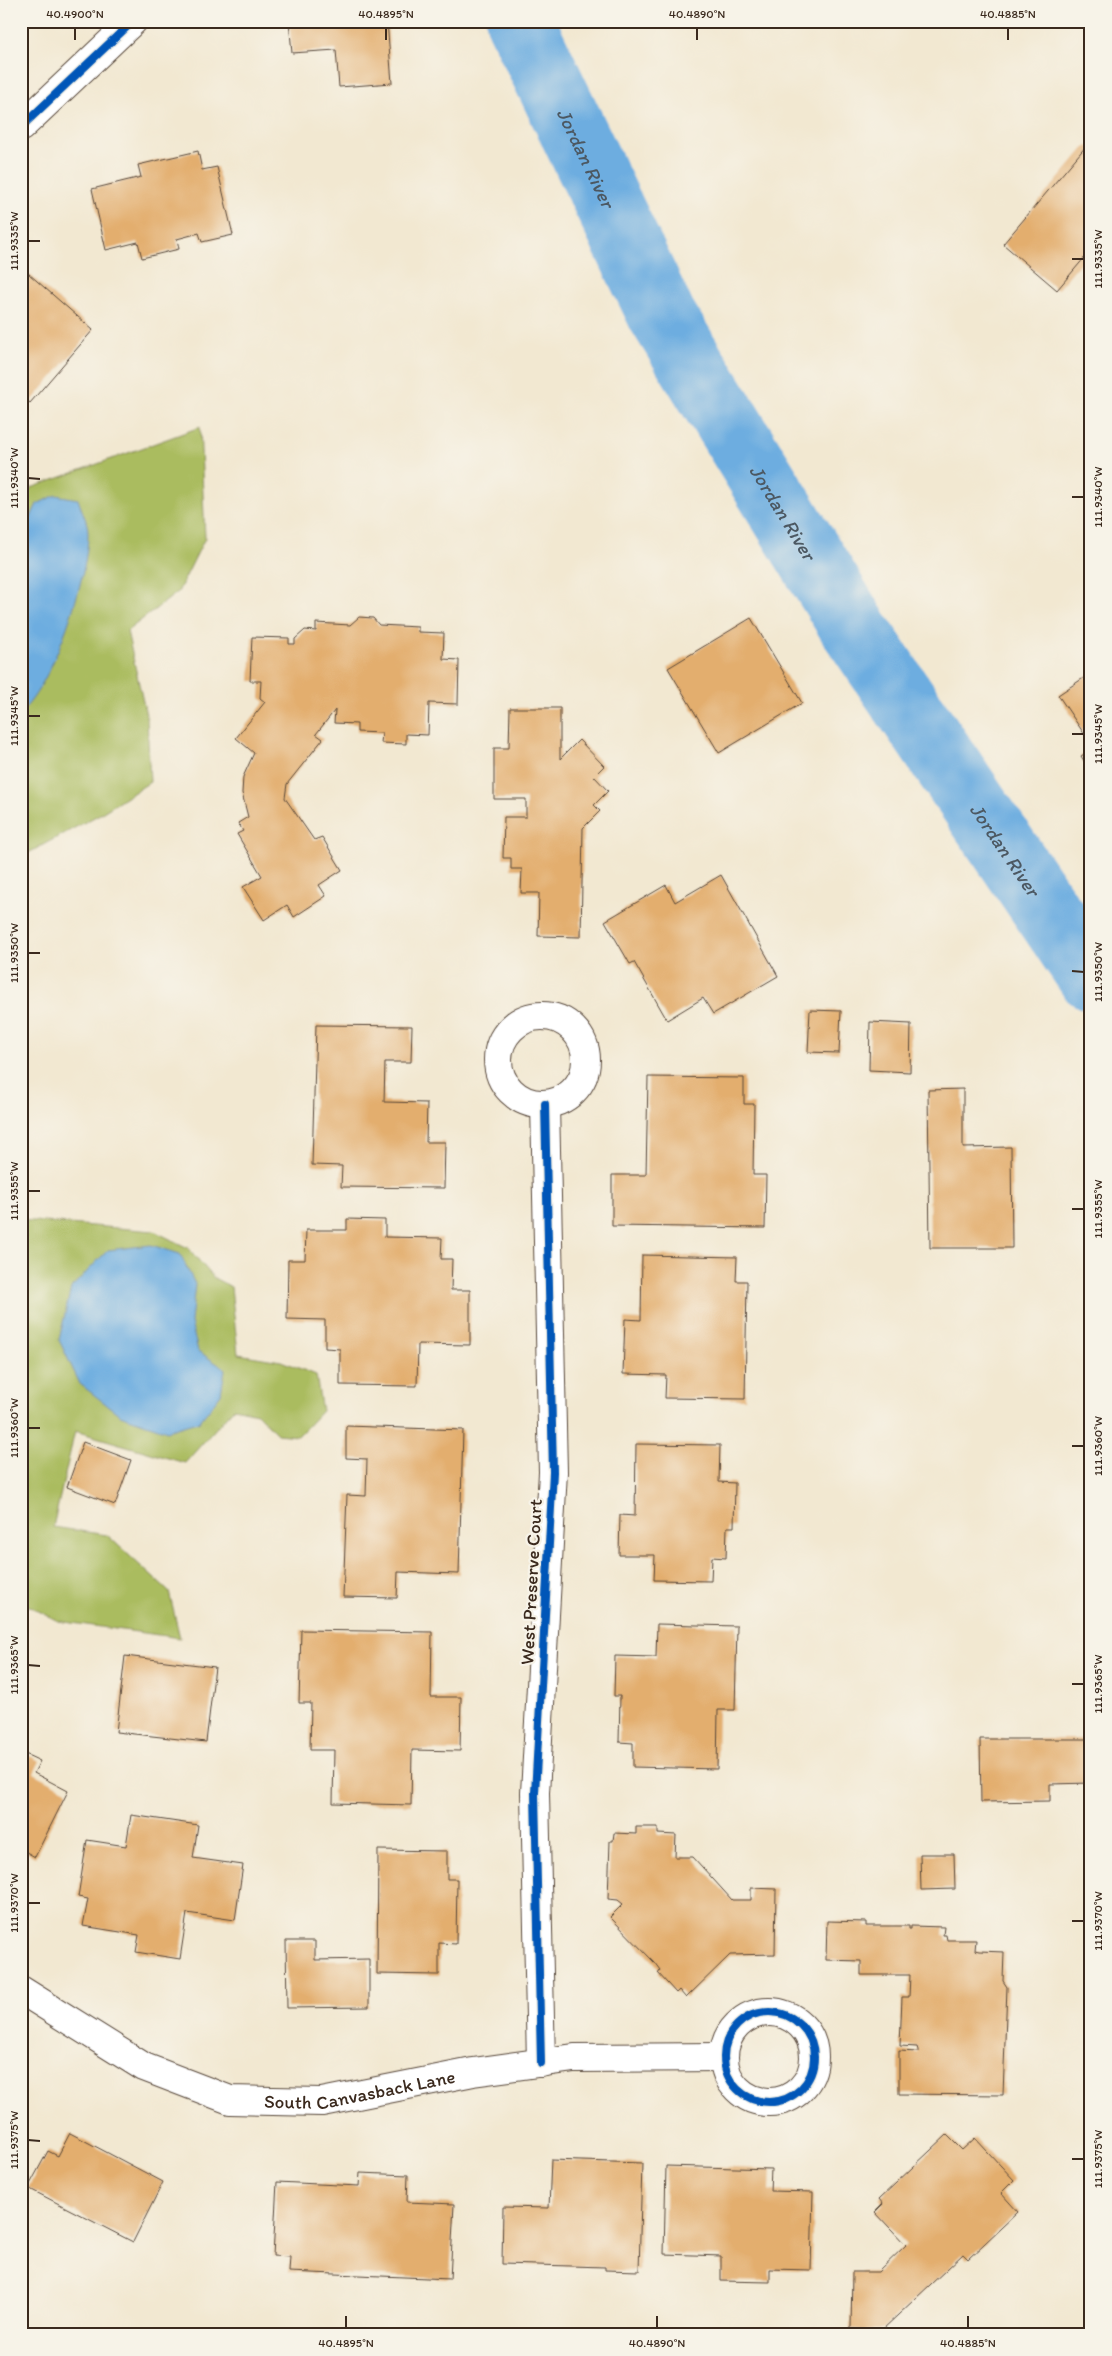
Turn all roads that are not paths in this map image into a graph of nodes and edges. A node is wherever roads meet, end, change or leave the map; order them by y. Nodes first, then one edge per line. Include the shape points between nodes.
1 (134, 21) edge
2 (21, 127) edge
3 (545, 1104) dead end
4 (21, 1990) edge
5 (724, 2057) dead end
6 (541, 2063) junction

1 - 2 street
3 - 6 street, West Preserve Court via 553,1472 535,1793
4 - 6 street, South Canvasback Lane via 144,2067 230,2100 322,2102 473,2072
5 - 6 street, South Canvasback Lane via 574,2058

